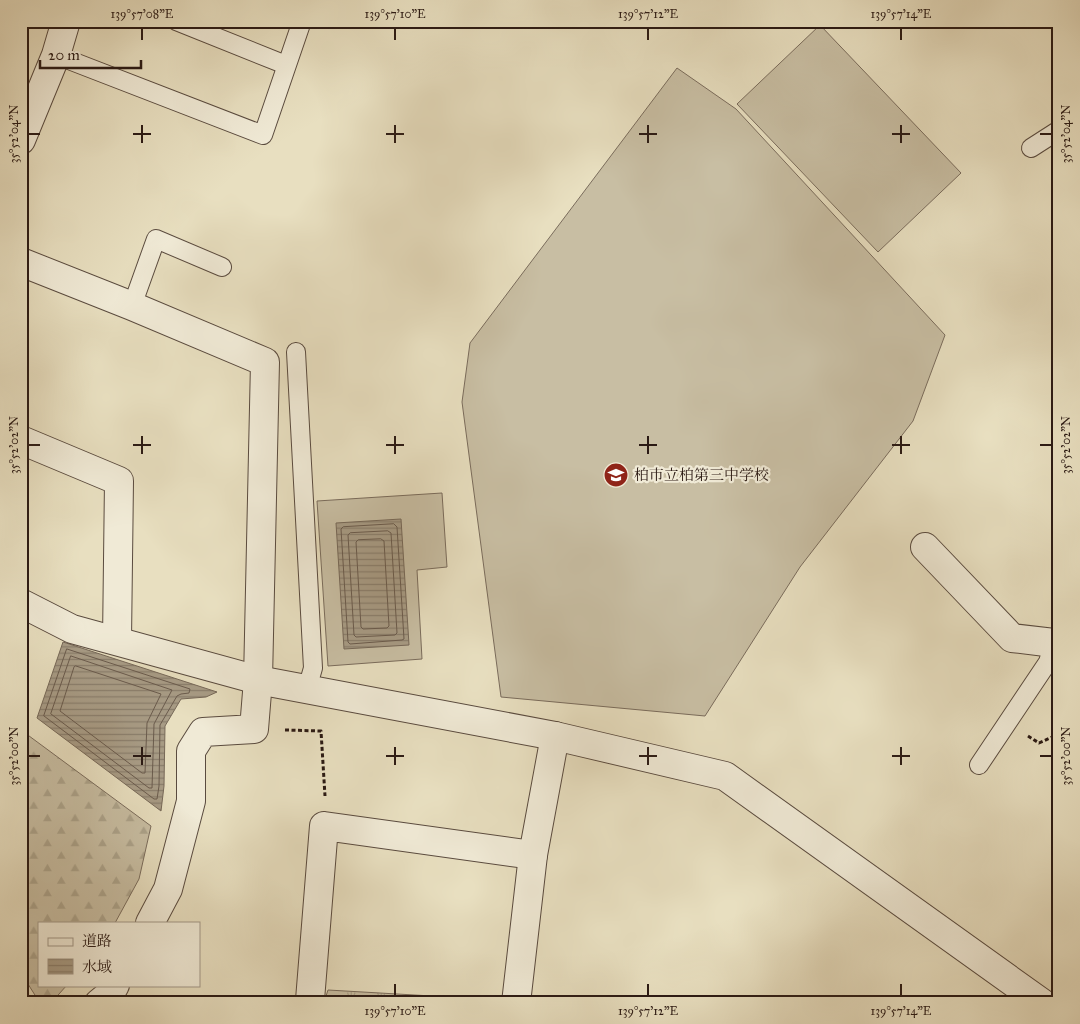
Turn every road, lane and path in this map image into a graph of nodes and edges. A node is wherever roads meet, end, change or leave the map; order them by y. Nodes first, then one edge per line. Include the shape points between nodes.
1 (66, 21) edge
2 (176, 21) edge
3 (302, 21) edge
4 (56, 54) junction
5 (286, 65) junction
6 (1059, 130) edge
7 (21, 140) edge
8 (1031, 148) dead end
9 (21, 262) edge
10 (222, 267) dead end
11 (132, 306) junction
12 (296, 352) dead end
13 (21, 440) edge
14 (925, 547) dead end
15 (21, 603) edge
16 (116, 640) junction
17 (1057, 642) edge
18 (258, 680) junction
19 (307, 689) junction
20 (254, 729) junction
21 (555, 736) junction
22 (979, 765) dead end
23 (324, 826) junction
24 (533, 855) junction
25 (151, 922) edge
26 (114, 986) edge
27 (99, 1003) edge
28 (309, 1003) edge
29 (516, 1003) edge
30 (1042, 1003) edge

1 - 4 street
2 - 5 lane
3 - 5 lane
4 - 5 lane via 263,135
4 - 7 street
6 - 8 lane
9 - 11 street
10 - 11 lane via 156,239
11 - 18 street via 264,362
12 - 19 lane via 313,668
13 - 16 street via 119,481
14 - 17 street via 1012,638
15 - 16 street via 72,629
16 - 18 street
17 - 22 lane via 1048,662
18 - 19 street
18 - 20 street
19 - 21 street
20 - 23 path via 321,731
20 - 25 street via 203,732 191,751 191,801 168,889
21 - 24 street
21 - 30 street via 725,776
23 - 24 street
23 - 28 street
24 - 29 street
26 - 27 street

